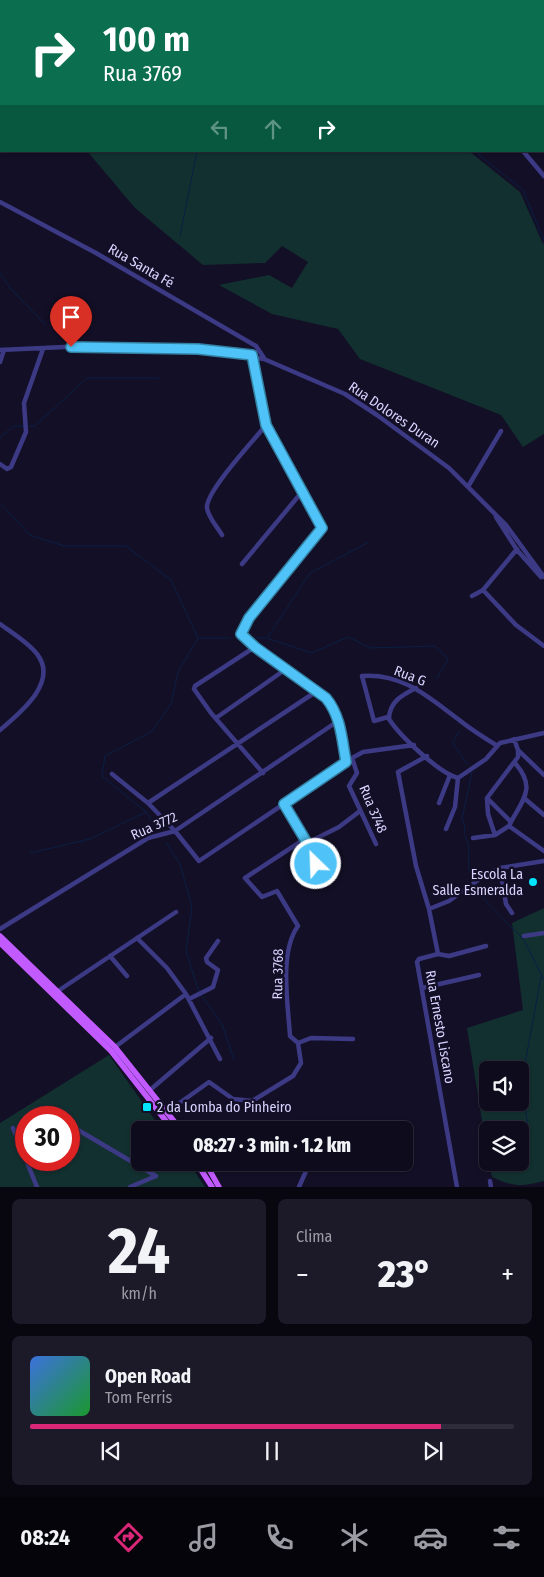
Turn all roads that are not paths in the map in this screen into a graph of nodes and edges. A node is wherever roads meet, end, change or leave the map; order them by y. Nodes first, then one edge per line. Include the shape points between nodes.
1 (524, 152) edge
2 (544, 176) edge
3 (0, 202) edge
4 (43, 349) junction
5 (2, 350) edge
6 (252, 355) junction
7 (264, 359) junction
8 (0, 362) edge
9 (266, 425) junction
10 (501, 430) dead end
11 (0, 464) edge
12 (469, 485) junction
13 (301, 493) junction
14 (492, 510) junction
15 (222, 535) dead end
16 (523, 545) junction
17 (518, 550) junction
18 (242, 564) dead end
19 (544, 578) edge
20 (483, 590) junction
21 (472, 596) dead end
22 (0, 624) edge
23 (544, 646) edge
24 (255, 647) junction
25 (286, 669) junction
26 (416, 688) junction
27 (317, 691) junction
28 (388, 717) junction
29 (216, 718) junction
30 (338, 720) junction
31 (0, 730) edge
32 (544, 733) edge
33 (514, 739) junction
34 (239, 744) junction
35 (414, 745) junction
36 (496, 745) junction
37 (518, 750) junction
38 (427, 756) junction
39 (352, 758) junction
40 (346, 762) junction
41 (515, 763) junction
42 (263, 773) junction
43 (112, 774) dead end
44 (450, 775) junction
45 (544, 775) edge
46 (458, 778) junction
47 (487, 798) junction
48 (524, 798) junction
49 (148, 803) junction
50 (439, 803) dead end
51 (284, 804) junction
52 (360, 811) junction
53 (544, 815) edge
54 (510, 824) junction
55 (446, 829) dead end
56 (175, 831) junction
57 (495, 835) junction
58 (474, 838) dead end
59 (306, 841) junction
60 (376, 844) dead end
61 (544, 851) edge
62 (544, 862) edge
63 (316, 864) dead end
64 (500, 868) junction
65 (429, 909) junction
66 (176, 912) dead end
67 (512, 913) dead end
68 (0, 929) edge
69 (544, 934) edge
70 (0, 936) edge
71 (524, 936) dead end
72 (137, 938) junction
73 (218, 941) dead end
74 (0, 943) edge
75 (486, 946) dead end
76 (438, 954) junction
77 (110, 956) junction
78 (479, 974) dead end
79 (127, 976) dead end
80 (422, 988) junction
81 (58, 991) junction
82 (188, 997) junction
83 (211, 1038) junction
84 (353, 1039) dead end
85 (298, 1044) junction
86 (115, 1047) junction
87 (220, 1059) dead end
88 (150, 1090) junction
89 (166, 1112) junction
90 (166, 1121) edge
91 (174, 1121) edge
92 (13, 1128) dead end
93 (80, 1131) edge
94 (202, 1171) edge
95 (209, 1171) edge
96 (306, 1171) edge
97 (37, 1187) edge
98 (130, 1187) edge
99 (212, 1187) edge
100 (219, 1187) edge
101 (299, 1187) edge
102 (457, 1187) edge

1 - 2 street
3 - 7 street, Rua Santa Fé via 96,253 256,346
4 - 5 street, Rua Dolores Duran
4 - 6 street, Rua Dolores Duran via 86,346 195,348
4 - 11 street via 24,403 26,432 11,468
5 - 8 street
6 - 7 street, Rua Dolores Duran
6 - 9 street
7 - 12 street, Rua Dolores Duran via 345,394 422,447
9 - 13 street
9 - 15 street via 235,459 208,502 207,510
10 - 12 street
12 - 14 street, Rua Dolores Duran
13 - 18 street
13 - 24 street via 322,528 241,631 242,637
14 - 16 street, Rua Dolores Duran
14 - 17 street, Rua Dolores Duran
16 - 17 street via 518,546
16 - 19 street, Rua Dolores Duran
17 - 19 street, Rua Dolores Duran
17 - 20 street
20 - 21 street
20 - 23 street via 516,625
22 - 31 street via 35,652 44,672 41,688
24 - 25 street
24 - 29 street via 194,688
25 - 27 street
25 - 29 street
26 - 28 street via 398,696
26 - 28 street, Rua G via 387,678 361,677 374,721
26 - 36 street, Rua G
27 - 30 street via 334,708
27 - 34 street
28 - 35 street
29 - 34 street
30 - 40 street
30 - 42 street, Rua 3772
32 - 33 street
33 - 36 street
33 - 37 street
34 - 42 street
34 - 49 street
35 - 38 street
35 - 39 street via 363,752
36 - 46 street via 486,758
37 - 41 street
37 - 45 street
38 - 44 street
38 - 65 street, Rua Ernesto Liscano via 398,772 416,866
39 - 40 street
39 - 52 street, Rua 3748 via 357,773 349,786
40 - 51 street
41 - 47 street
41 - 48 street via 528,784
42 - 56 street, Rua 3772
43 - 49 street
44 - 46 street
44 - 50 street
46 - 55 street via 455,808
47 - 54 street
47 - 57 street
48 - 53 street
48 - 54 street
49 - 56 street
51 - 56 street via 199,861
51 - 59 street
52 - 59 street via 339,827
52 - 60 street, Rua 3748
54 - 57 street
54 - 61 street
56 - 68 street, Rua 3772 via 148,838
57 - 58 street
59 - 63 street
59 - 85 street, Rua 3768 via 245,878 262,897 277,891 298,926 289,943 287,993 290,1036
62 - 64 street
64 - 65 street via 449,902
64 - 67 street via 506,904
65 - 76 street, Rua Ernesto Liscano
66 - 72 street
69 - 71 street
70 - 81 main road
72 - 77 street
72 - 82 street via 167,968
73 - 82 street via 206,958 218,970 213,988
74 - 90 main road via 111,1051
75 - 76 street via 449,956
76 - 80 street, Rua Ernesto Liscano via 417,960
77 - 79 street
77 - 81 street
78 - 80 street
80 - 102 street, Rua Ernesto Liscano
81 - 86 main road
82 - 83 street
82 - 86 street
83 - 87 street
83 - 88 street
84 - 85 street via 311,1038
85 - 89 street via 299,1070 252,1101 236,1100 209,1082
86 - 88 main road
88 - 89 main road
89 - 91 main road
92 - 97 street
93 - 98 street via 156,1176
94 - 99 main road
95 - 100 main road
96 - 101 street

